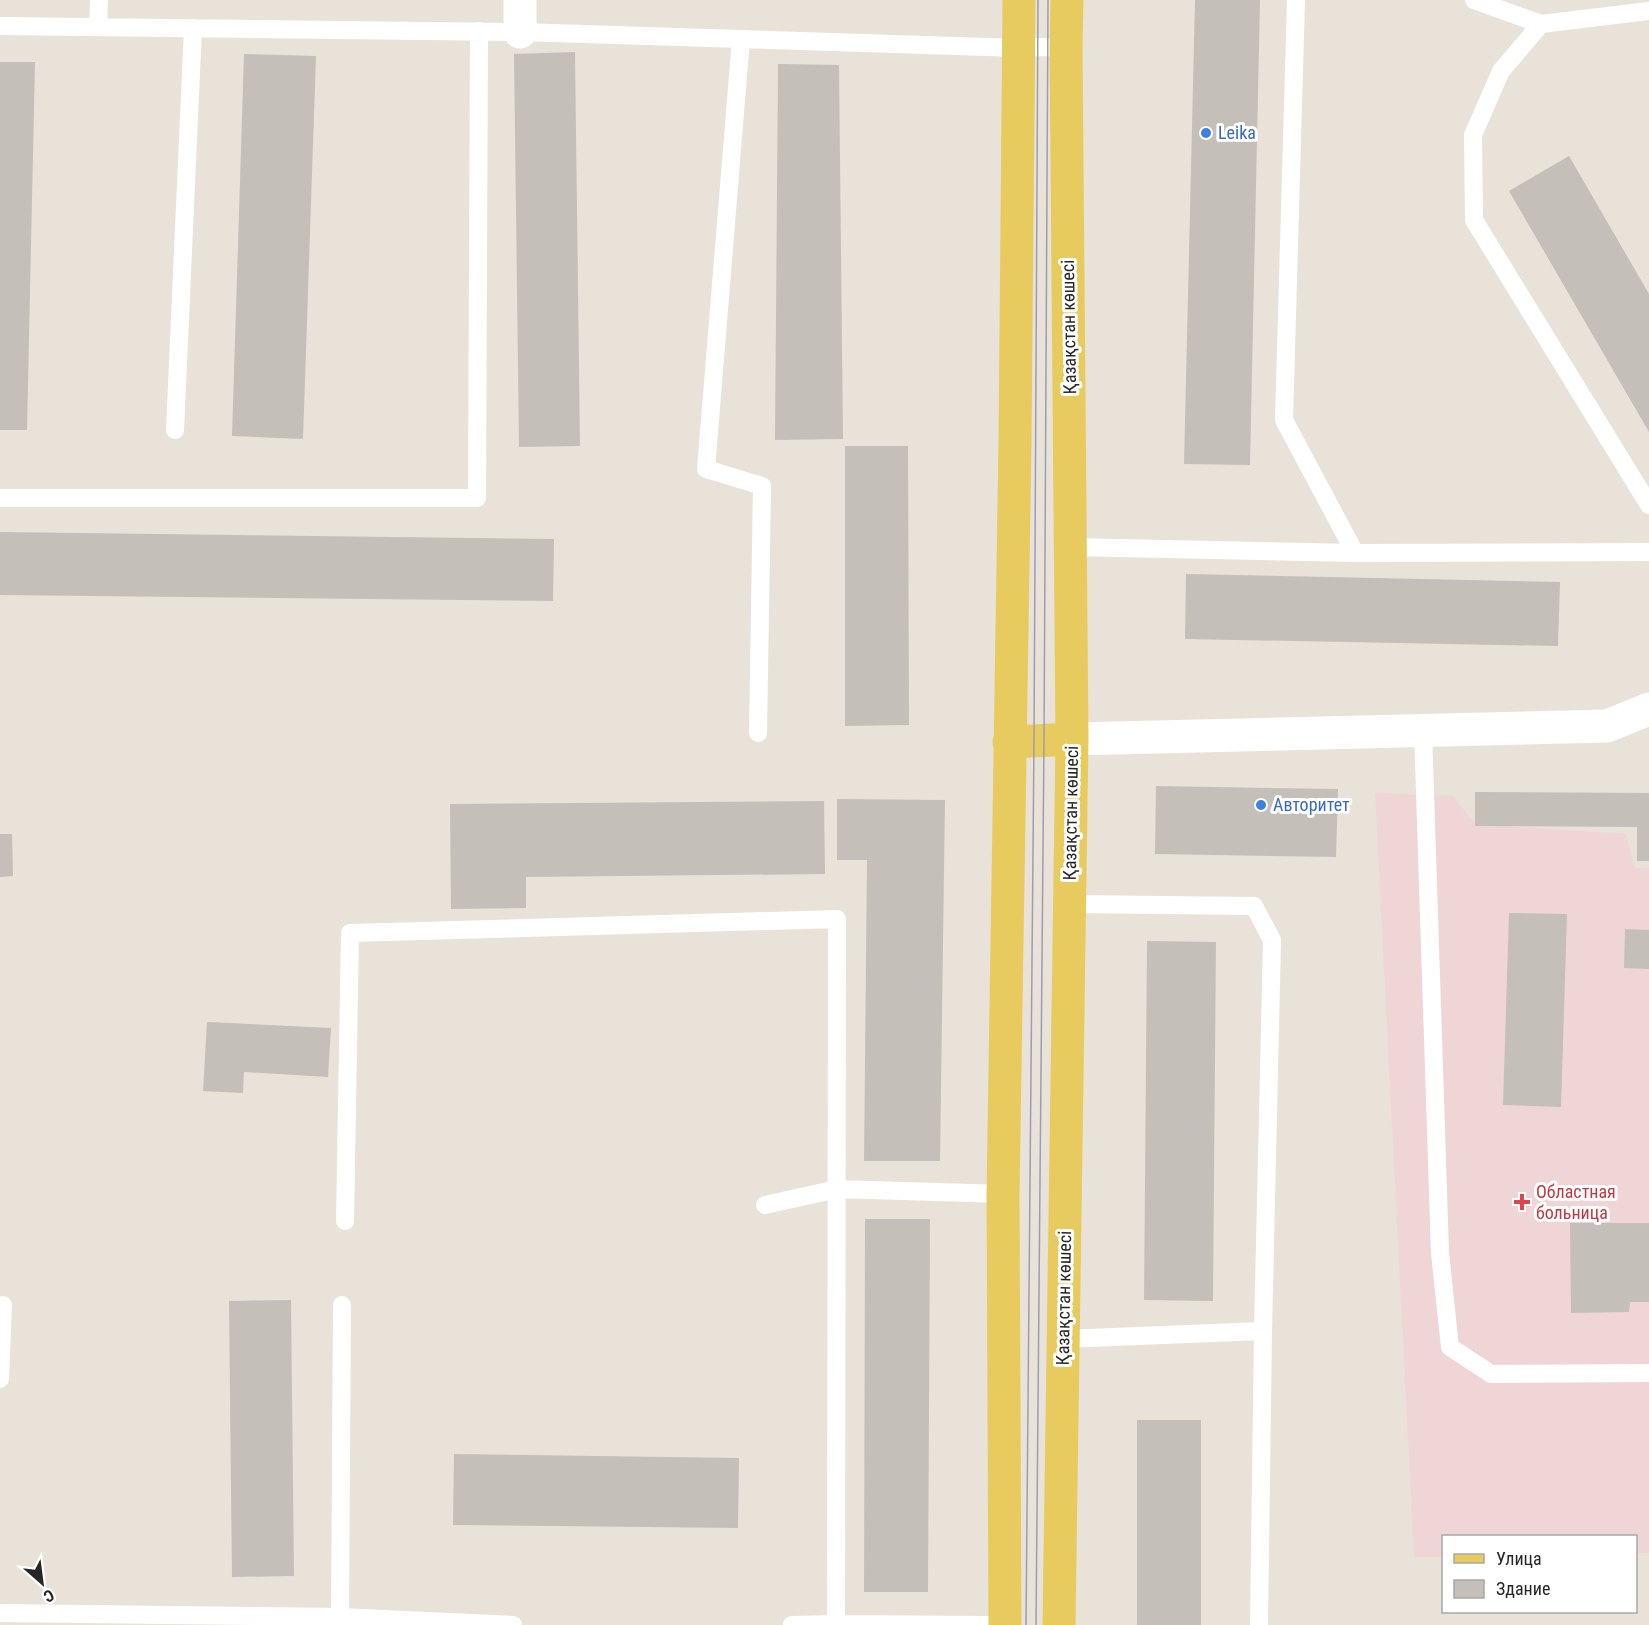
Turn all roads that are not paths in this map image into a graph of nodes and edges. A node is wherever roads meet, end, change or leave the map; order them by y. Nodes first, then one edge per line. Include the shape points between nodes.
1 (99, 0) edge
2 (1019, 0) edge
3 (1067, 0) edge
4 (1296, 0) edge
5 (1474, 0) edge
6 (1649, 11) edge
7 (520, 16) edge
8 (1541, 24) junction
9 (0, 26) edge
10 (98, 27) junction
11 (193, 28) junction
12 (479, 32) junction
13 (741, 39) junction
14 (1018, 48) junction
15 (1066, 48) junction
16 (176, 430) dead end
17 (0, 498) edge
18 (1649, 505) edge
19 (1071, 547) junction
20 (1649, 552) edge
21 (1355, 553) junction
22 (1649, 710) edge
23 (1423, 730) junction
24 (758, 733) dead end
25 (1072, 740) junction
26 (1009, 742) junction
27 (1070, 904) junction
28 (837, 1190) junction
29 (1003, 1194) junction
30 (765, 1205) dead end
31 (345, 1221) dead end
32 (3, 1305) dead end
33 (342, 1305) dead end
34 (1263, 1331) junction
35 (1063, 1339) junction
36 (1649, 1373) edge
37 (0, 1379) edge
38 (0, 1613) edge
39 (340, 1617) junction
40 (22, 1619) edge
41 (195, 1620) edge
42 (836, 1624) edge
43 (513, 1625) edge
44 (792, 1625) edge
45 (989, 1625) edge
46 (1005, 1625) edge
47 (1059, 1625) edge
48 (1259, 1625) edge

1 - 10 lane
2 - 14 main road
3 - 15 main road, Қазақстан көшесі
4 - 21 lane via 1284,420
5 - 8 lane
6 - 8 lane
7 - 12 lane
7 - 13 lane
8 - 18 lane via 1501,71 1473,135 1474,220
9 - 10 lane
10 - 11 lane
11 - 12 lane
11 - 16 lane
12 - 17 lane via 477,498
13 - 14 lane
13 - 24 lane via 706,469 762,486
14 - 15 lane
14 - 26 main road
15 - 19 main road, Қазақстан көшесі
19 - 21 lane
19 - 25 main road, Қазақстан көшесі
20 - 21 lane
22 - 23 street via 1607,726
23 - 25 street
23 - 36 lane via 1440,1253 1450,1347 1491,1374
25 - 26 main road
25 - 27 main road, Қазақстан көшесі
26 - 29 main road
27 - 34 lane via 1254,906 1272,940
27 - 35 main road, Қазақстан көшесі
28 - 29 lane
28 - 30 lane
28 - 31 lane via 837,919 350,933
28 - 42 lane
29 - 46 main road
32 - 37 lane
33 - 39 lane
34 - 35 lane
34 - 48 lane
35 - 47 main road, Қазақстан көшесі
38 - 40 lane
39 - 41 lane
39 - 43 lane
40 - 41 lane
42 - 44 lane
42 - 45 lane

